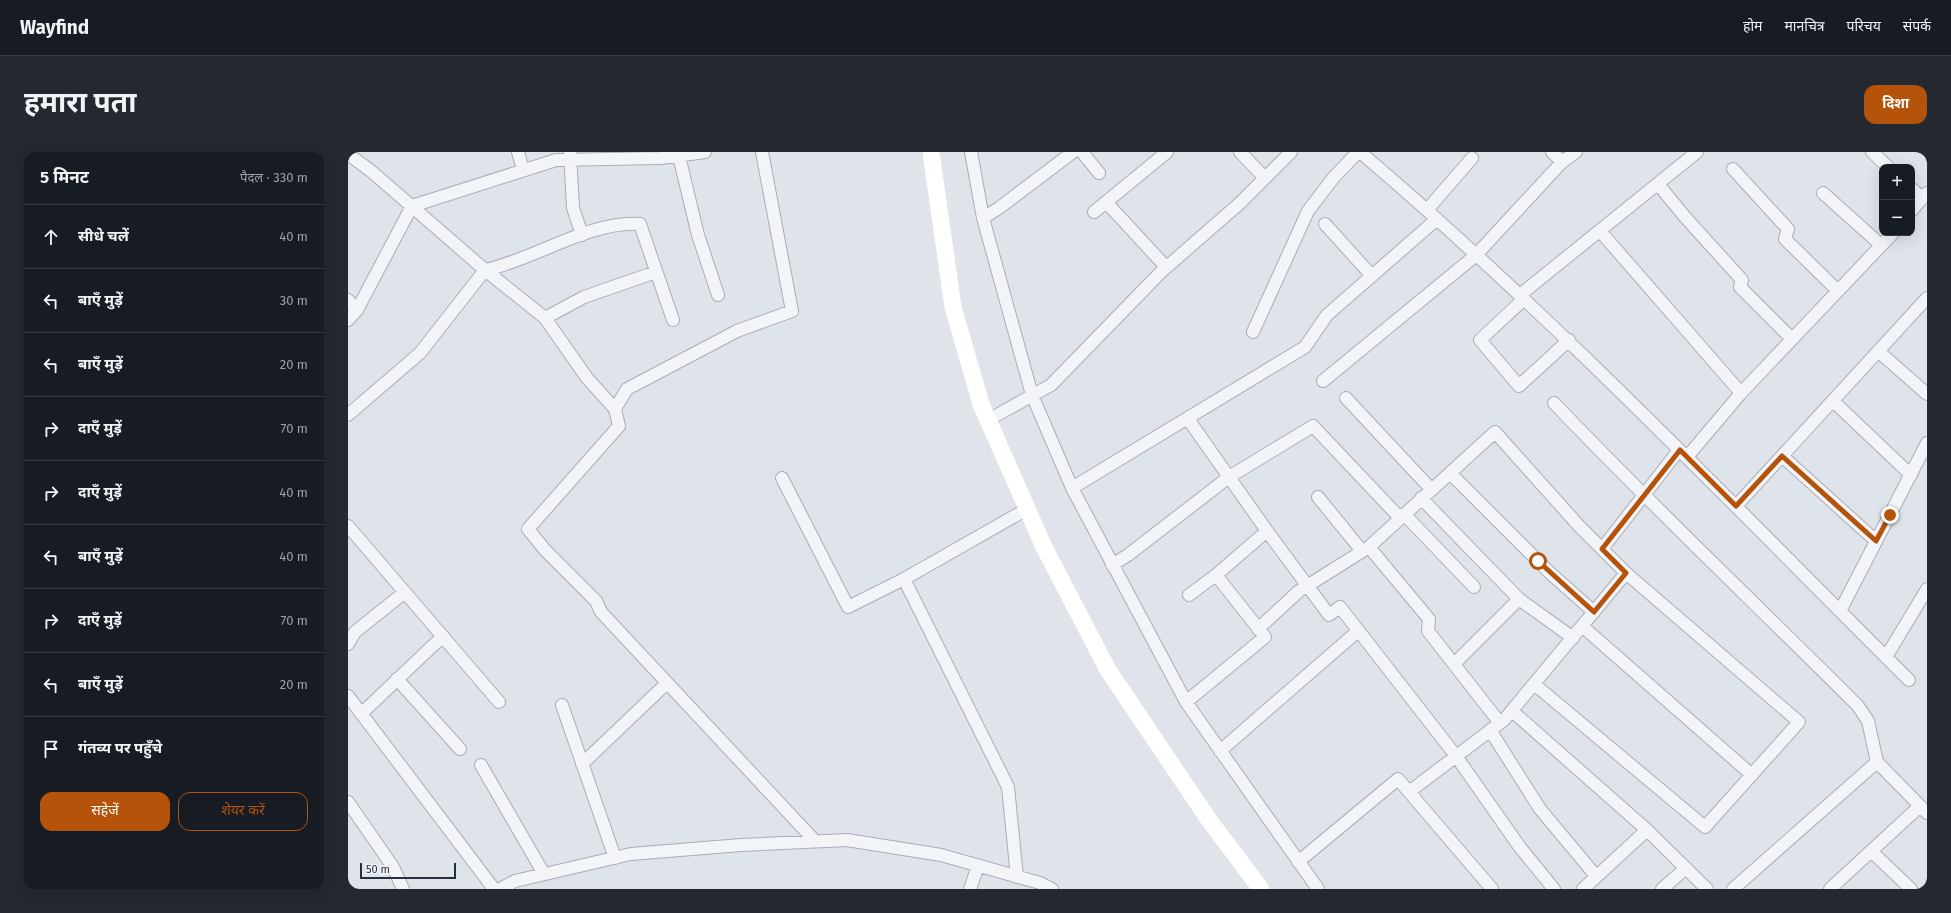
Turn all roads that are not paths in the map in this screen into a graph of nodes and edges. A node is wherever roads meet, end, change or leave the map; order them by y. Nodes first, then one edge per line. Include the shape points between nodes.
1 (518, 152) edge
2 (705, 152) edge
3 (762, 152) edge
4 (931, 152) edge
5 (971, 152) edge
6 (1073, 152) edge
7 (1082, 152) edge
8 (1167, 152) edge
9 (1240, 152) edge
10 (1291, 152) edge
11 (1359, 152) edge
12 (1552, 152) edge
13 (1576, 152) edge
14 (1697, 152) edge
15 (1872, 152) edge
16 (348, 154) edge
17 (678, 154) edge
18 (625, 155) edge
19 (570, 156) edge
20 (1472, 158) dead end
21 (1562, 162) junction
22 (1885, 164) edge
23 (1733, 169) dead end
24 (523, 170) junction
25 (1098, 173) dead end
26 (1265, 178) junction
27 (1658, 184) junction
28 (1915, 191) edge
29 (1823, 193) dead end
30 (1925, 196) edge
31 (1106, 202) junction
32 (412, 206) junction
33 (1915, 207) edge
34 (1426, 210) junction
35 (1094, 212) dead end
36 (983, 218) junction
37 (1437, 219) junction
38 (1325, 224) dead end
39 (1600, 231) junction
40 (582, 235) junction
41 (1890, 236) edge
42 (1881, 245) junction
43 (1476, 255) junction
44 (1166, 268) junction
45 (485, 270) junction
46 (656, 272) junction
47 (1372, 276) junction
48 (1838, 291) junction
49 (718, 295) dead end
50 (1522, 297) junction
51 (1927, 298) edge
52 (348, 300) edge
53 (357, 310) junction
54 (545, 318) junction
55 (348, 320) edge
56 (673, 320) dead end
57 (1253, 332) dead end
58 (1792, 339) junction
59 (1569, 340) junction
60 (1878, 351) junction
61 (1324, 381) dead end
62 (1741, 393) junction
63 (1927, 394) edge
64 (1032, 395) junction
65 (1346, 398) dead end
66 (1833, 401) junction
67 (1554, 403) dead end
68 (615, 409) junction
69 (348, 416) edge
70 (1188, 418) junction
71 (988, 420) junction
72 (1927, 444) edge
73 (1683, 453) junction
74 (1782, 456) junction
75 (1450, 472) junction
76 (1911, 475) junction
77 (1229, 477) junction
78 (782, 478) dead end
79 (1072, 488) junction
80 (1431, 489) junction
81 (1644, 495) junction
82 (1318, 497) dead end
83 (1422, 498) junction
84 (1736, 506) junction
85 (1027, 509) junction
86 (1402, 516) junction
87 (348, 526) edge
88 (1267, 532) junction
89 (1876, 541) junction
90 (1365, 549) junction
91 (1602, 549) junction
92 (1112, 564) junction
93 (1626, 573) junction
94 (1216, 575) junction
95 (904, 579) junction
96 (1307, 586) junction
97 (1474, 587) dead end
98 (1927, 589) edge
99 (405, 592) junction
100 (1189, 594) dead end
101 (1519, 599) junction
102 (1840, 611) junction
103 (1594, 612) junction
104 (1582, 626) junction
105 (1258, 629) junction
106 (1358, 631) junction
107 (443, 636) junction
108 (1573, 638) junction
109 (348, 644) edge
110 (1886, 657) junction
111 (1454, 664) junction
112 (397, 680) junction
113 (1909, 680) dead end
114 (667, 683) junction
115 (1534, 684) junction
116 (348, 696) edge
117 (499, 702) dead end
118 (1186, 702) junction
119 (562, 705) dead end
120 (1512, 711) junction
121 (361, 714) junction
122 (1495, 727) junction
123 (460, 749) dead end
124 (1220, 751) junction
125 (1456, 756) junction
126 (1877, 762) junction
127 (582, 764) junction
128 (480, 765) dead end
129 (1752, 775) junction
130 (1409, 792) junction
131 (348, 802) edge
132 (1923, 810) edge
133 (1647, 830) junction
134 (815, 841) junction
135 (1871, 851) junction
136 (615, 858) junction
137 (1298, 862) junction
138 (978, 866) junction
139 (1686, 868) junction
140 (544, 874) junction
141 (1596, 876) junction
142 (1017, 877) junction
143 (518, 885) edge
144 (1735, 888) edge
145 (403, 889) edge
146 (494, 889) edge
147 (500, 889) edge
148 (970, 889) edge
149 (1052, 889) edge
150 (1261, 889) edge
151 (1318, 889) edge
152 (1492, 889) edge
153 (1554, 889) edge
154 (1583, 889) edge
155 (1662, 889) edge
156 (1707, 889) edge
157 (1830, 889) edge
158 (1911, 889) edge

1 - 24 street
2 - 17 street
3 - 68 street via 792,311 737,331 627,389
4 - 71 main road via 953,307
5 - 36 street
6 - 36 street
7 - 25 street
8 - 31 street
9 - 26 street
10 - 26 street
11 - 34 street
11 - 57 street via 1334,177 1308,211
12 - 21 street
13 - 21 street
14 - 27 street
15 - 22 street
16 - 32 street
17 - 18 street
17 - 49 street via 698,235
18 - 19 street
19 - 24 street
19 - 40 street via 573,208
20 - 34 street
21 - 43 street
23 - 48 street via 1788,229 1785,239
24 - 32 street
26 - 44 street
27 - 39 street
27 - 58 street via 1685,218 1742,280 1740,287
28 - 30 street
29 - 42 street
30 - 33 street
31 - 35 street
31 - 44 street
32 - 45 street
32 - 53 street
34 - 37 street
36 - 64 street
37 - 43 street
37 - 47 street
38 - 47 street
39 - 50 street
39 - 62 street
40 - 45 street via 504,266
40 - 46 street via 626,223 640,224
41 - 42 street
42 - 48 street
43 - 50 street
43 - 61 street
44 - 64 street via 1051,385
45 - 54 street
45 - 69 street via 420,353
46 - 54 street via 584,297
46 - 56 street
47 - 70 street via 1327,315 1305,347
48 - 58 street
50 - 59 street
50 - 59 street via 1480,340 1519,386
51 - 60 street
52 - 53 street
53 - 55 street
54 - 68 street via 587,378
58 - 62 street
59 - 73 street
60 - 63 street
60 - 66 street
62 - 73 street
64 - 71 street
64 - 79 street
65 - 80 street
66 - 74 street
66 - 76 street
67 - 81 street
68 - 114 street via 619,426 528,529 545,550 596,601 601,612
70 - 77 street
70 - 79 street
71 - 85 main road
72 - 76 street
73 - 81 street
73 - 84 street
74 - 84 street
74 - 89 street
75 - 80 street
75 - 91 street via 1495,432
75 - 103 street via 1549,572
76 - 89 street
77 - 86 street via 1312,426
77 - 88 street
77 - 92 street via 1128,555
78 - 95 street via 848,607
79 - 92 street
80 - 83 street
81 - 91 street
81 - 126 street via 1858,706 1868,721
82 - 90 street
83 - 86 street
83 - 101 street
84 - 102 street
85 - 95 street
85 - 150 main road via 1108,670 1210,820
86 - 90 street
86 - 97 street
87 - 99 street
88 - 94 street
88 - 96 street
89 - 102 street
90 - 96 street
90 - 111 street via 1429,619 1428,631
91 - 93 street
92 - 118 street
93 - 103 street
93 - 129 street via 1799,722
94 - 100 street
94 - 105 street
95 - 142 street via 1008,787
96 - 105 street
96 - 106 street via 1329,615 1340,607
98 - 110 street
99 - 107 street
99 - 109 street via 355,632
101 - 108 street
101 - 111 street
102 - 110 street
103 - 104 street
104 - 108 street
104 - 129 street
105 - 118 street via 1265,637
106 - 124 street
106 - 125 street
107 - 112 street
107 - 117 street
108 - 115 street
110 - 113 street
111 - 122 street
112 - 121 street
112 - 123 street
114 - 127 street
114 - 134 street
115 - 120 street
115 - 129 street via 1705,827
116 - 121 street
118 - 124 street
119 - 127 street
120 - 122 street
120 - 133 street
121 - 146 street
122 - 125 street
122 - 141 street via 1540,809
124 - 137 street
125 - 130 street
125 - 153 street via 1519,846
126 - 132 street
126 - 144 street
127 - 136 street
128 - 140 street
130 - 137 street via 1398,779
130 - 152 street
131 - 145 street via 393,867
132 - 135 street
133 - 139 street
133 - 141 street
134 - 136 street via 631,854
134 - 138 street via 847,840 941,855
135 - 157 street
135 - 158 street
136 - 140 street
137 - 151 street
138 - 142 street
138 - 148 street
139 - 155 street
139 - 156 street
140 - 143 street
141 - 154 street
142 - 149 street
143 - 147 street

